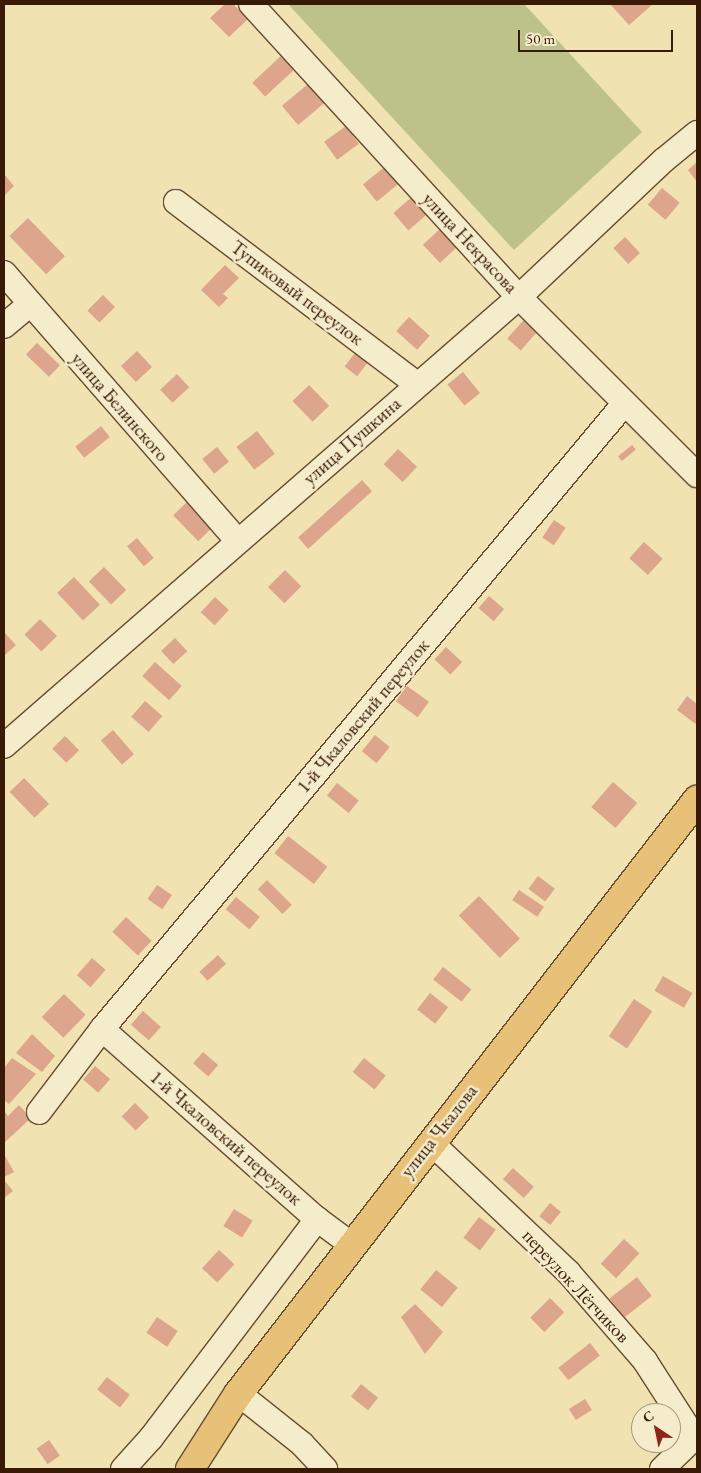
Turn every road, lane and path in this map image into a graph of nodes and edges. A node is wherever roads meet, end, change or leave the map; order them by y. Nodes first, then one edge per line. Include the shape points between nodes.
1 (251, 4) edge
2 (697, 133) edge
3 (176, 202) dead end
4 (4, 273) edge
5 (519, 297) junction
6 (30, 304) junction
7 (4, 326) edge
8 (417, 384) junction
9 (624, 404) junction
10 (697, 475) edge
11 (237, 540) junction
12 (4, 746) edge
13 (697, 800) edge
14 (697, 820) edge
15 (102, 1029) junction
16 (39, 1112) dead end
17 (434, 1146) junction
18 (317, 1219) junction
19 (357, 1249) junction
20 (243, 1398) junction
21 (695, 1436) edge
22 (123, 1469) edge
23 (190, 1469) edge
24 (204, 1469) edge
25 (325, 1469) edge
26 (662, 1469) edge

1 - 5 street, улица Некрасова
2 - 5 street, улица Пушкина via 664,160
3 - 8 street, Тупиковый переулок
4 - 6 street, улица Белинского
5 - 8 street, улица Пушкина
5 - 9 street, улица Некрасова
6 - 7 street
6 - 11 street, улица Белинского
8 - 11 street, улица Пушкина
9 - 10 street, улица Некрасова
9 - 15 street, 1-й Чкаловский переулок
11 - 12 street, улица Пушкина
13 - 17 main road, улица Чкалова
14 - 17 main road, улица Чкалова
15 - 16 street, 1-й Чкаловский переулок
15 - 18 street, 1-й Чкаловский переулок
17 - 19 main road, улица Чкалова
17 - 21 street, переулок Лётчиков via 568,1272 645,1361
18 - 19 street, 1-й Чкаловский переулок
18 - 22 street via 151,1438
19 - 20 main road, улица Чкалова
20 - 23 main road, улица Чкалова
20 - 24 main road, улица Чкалова
20 - 25 street via 302,1444
21 - 26 street

